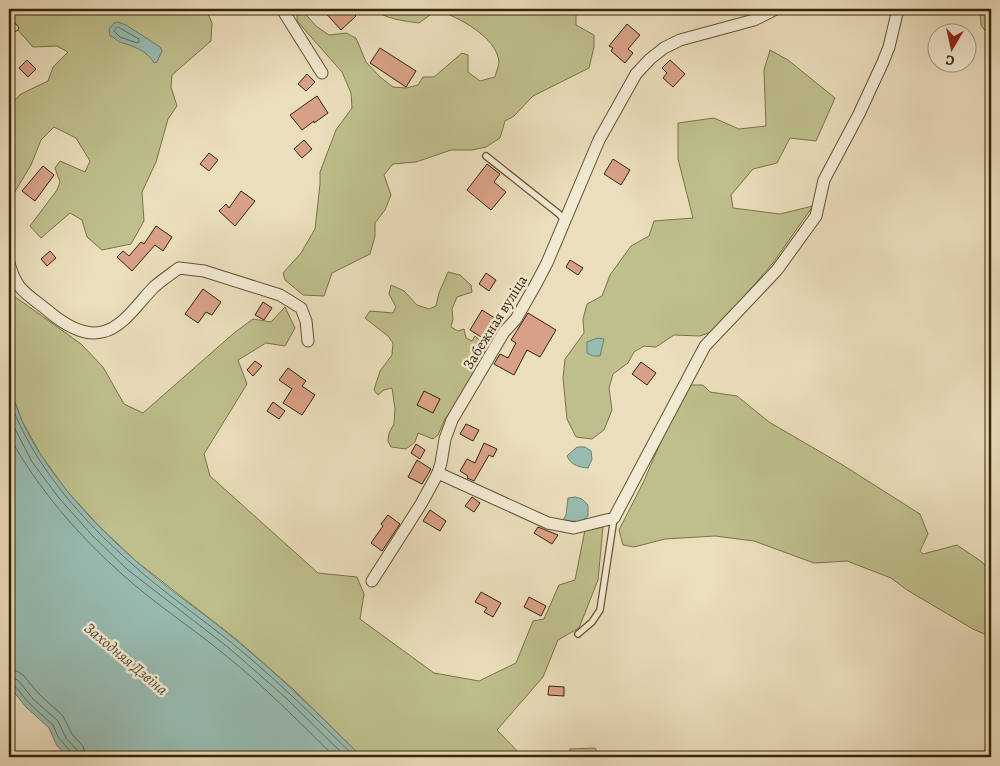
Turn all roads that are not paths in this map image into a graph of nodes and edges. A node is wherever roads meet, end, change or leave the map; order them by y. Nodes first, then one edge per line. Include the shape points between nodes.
1 (282, 9) edge
2 (776, 9) edge
3 (898, 9) edge
4 (9, 22) edge
5 (15, 28) dead end
6 (322, 73) dead end
7 (486, 156) dead end
8 (565, 221) junction
9 (9, 263) edge
10 (308, 341) dead end
11 (438, 473) junction
12 (614, 518) junction
13 (372, 581) dead end
14 (578, 634) dead end

1 - 6 street
2 - 8 street, Забежная вуліца via 754,20 680,40 650,59 636,74 599,140
3 - 12 street via 889,48 824,180 816,216 777,270 705,346
4 - 5 lane
7 - 8 lane
8 - 11 street, Забежная вуліца via 536,284 452,420
9 - 10 street via 13,280 20,288 73,328 101,333 112,328 155,286 179,268 204,271 280,295 301,308
11 - 12 street via 548,523 574,528
11 - 13 street, Забежная вуліца
12 - 14 lane via 600,610

